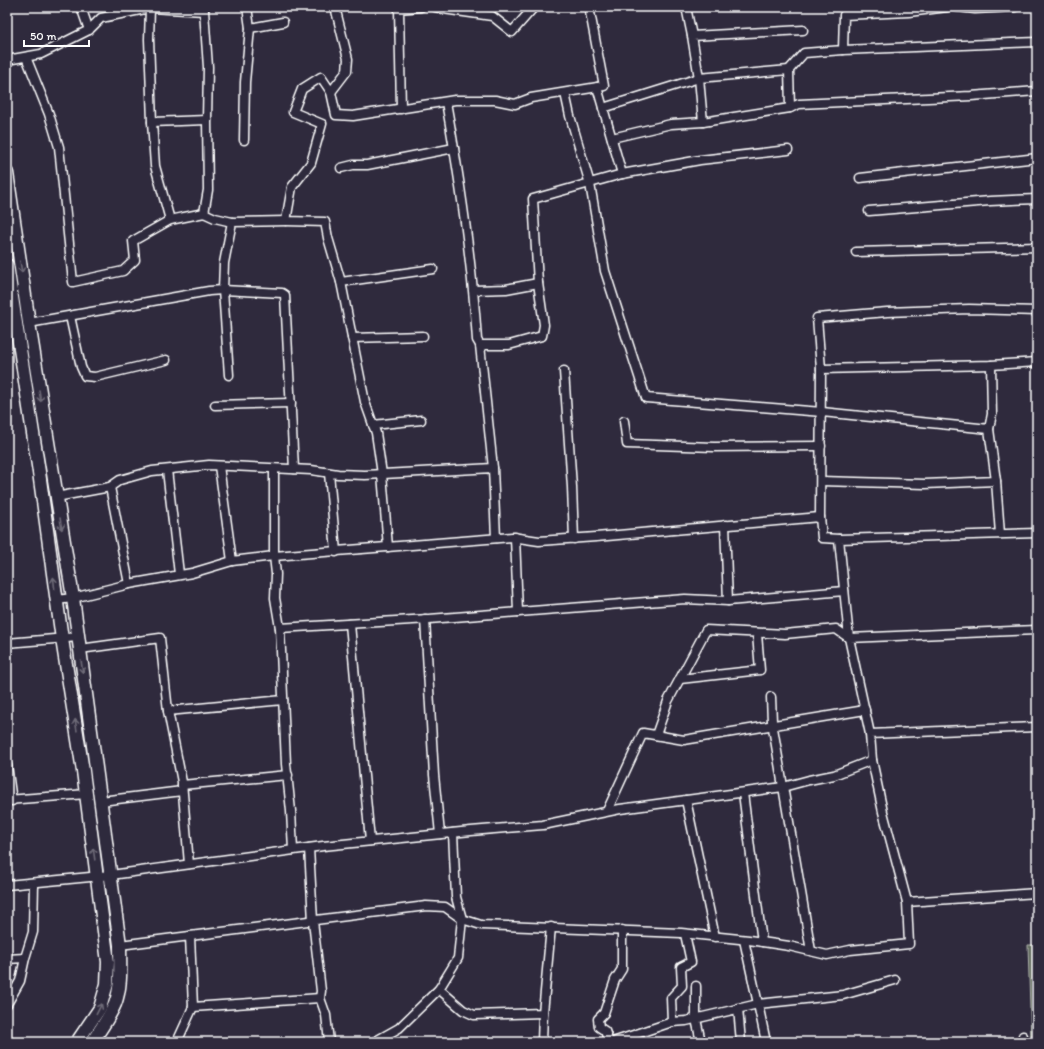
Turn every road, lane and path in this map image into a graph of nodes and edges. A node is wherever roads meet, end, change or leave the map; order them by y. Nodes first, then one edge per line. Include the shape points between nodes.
1 (81, 7) edge
2 (247, 7) edge
3 (335, 7) edge
4 (421, 7) edge
5 (435, 7) edge
6 (534, 7) edge
7 (589, 7) edge
8 (686, 7) edge
9 (948, 7) edge
10 (957, 7) edge
11 (1015, 7) edge
12 (150, 8) junction
13 (204, 9) edge
14 (120, 10) edge
15 (282, 22) dead end
16 (250, 28) junction
17 (89, 30) junction
18 (803, 30) dead end
19 (692, 36) junction
20 (1037, 42) edge
21 (843, 50) junction
22 (26, 57) junction
23 (7, 60) edge
24 (789, 70) junction
25 (699, 78) junction
26 (597, 87) junction
27 (1037, 91) edge
28 (331, 92) junction
29 (565, 93) junction
30 (446, 102) junction
31 (603, 108) junction
32 (790, 108) junction
33 (401, 109) junction
34 (206, 120) junction
35 (152, 122) junction
36 (703, 122) junction
37 (612, 138) junction
38 (244, 140) dead end
39 (454, 148) junction
40 (788, 150) dead end
41 (1037, 158) edge
42 (341, 168) dead end
43 (7, 173) edge
44 (622, 174) junction
45 (860, 178) dead end
46 (590, 184) junction
47 (8, 189) edge
48 (1037, 199) edge
49 (869, 211) dead end
50 (204, 213) junction
51 (170, 220) junction
52 (286, 221) junction
53 (232, 222) junction
54 (1037, 247) edge
55 (856, 252) dead end
56 (7, 265) edge
57 (433, 269) dead end
58 (341, 282) junction
59 (538, 283) junction
60 (223, 290) junction
61 (474, 290) junction
62 (9, 298) edge
63 (25, 298) junction
64 (1037, 311) edge
65 (70, 316) junction
66 (29, 323) junction
67 (423, 336) dead end
68 (352, 338) junction
69 (480, 345) junction
70 (166, 360) dead end
71 (1037, 362) edge
72 (991, 365) junction
73 (821, 369) junction
74 (564, 371) dead end
75 (229, 375) dead end
76 (291, 403) junction
77 (215, 405) dead end
78 (821, 412) junction
79 (421, 420) dead end
80 (624, 421) dead end
81 (373, 425) junction
82 (989, 429) junction
83 (821, 446) junction
84 (219, 466) junction
85 (274, 468) junction
86 (493, 468) junction
87 (294, 469) junction
88 (167, 470) junction
89 (329, 473) junction
90 (382, 474) junction
91 (821, 480) junction
92 (996, 481) junction
93 (110, 487) junction
94 (56, 497) junction
95 (820, 517) junction
96 (725, 525) junction
97 (1037, 533) edge
98 (1000, 534) junction
99 (515, 537) junction
100 (496, 538) junction
101 (574, 539) junction
102 (839, 540) junction
103 (388, 547) junction
104 (336, 552) junction
105 (274, 556) junction
106 (232, 561) junction
107 (179, 574) junction
108 (129, 584) junction
109 (844, 591) junction
110 (72, 598) junction
111 (56, 600) junction
112 (728, 601) junction
113 (518, 612) junction
114 (425, 619) junction
115 (350, 624) junction
116 (280, 628) junction
117 (1037, 630) edge
118 (757, 634) junction
119 (849, 638) junction
120 (62, 639) junction
121 (7, 643) edge
122 (79, 643) junction
123 (680, 679) junction
124 (771, 698) dead end
125 (283, 700) junction
126 (865, 710) junction
127 (168, 711) junction
128 (774, 726) junction
129 (1037, 728) edge
130 (870, 734) junction
131 (656, 735) junction
132 (872, 760) junction
133 (7, 765) edge
134 (288, 775) junction
135 (783, 787) junction
136 (182, 788) junction
137 (743, 793) junction
138 (87, 794) junction
139 (10, 800) edge
140 (101, 800) junction
141 (686, 800) junction
142 (607, 812) junction
143 (453, 833) junction
144 (440, 834) junction
145 (370, 841) junction
146 (310, 848) junction
147 (293, 850) junction
148 (189, 864) junction
149 (111, 875) junction
150 (98, 876) junction
151 (34, 883) junction
152 (7, 885) edge
153 (1037, 893) edge
154 (907, 902) junction
155 (313, 920) junction
156 (462, 920) junction
157 (551, 928) junction
158 (622, 930) junction
159 (685, 934) junction
160 (190, 936) junction
161 (715, 937) junction
162 (744, 940) junction
163 (762, 942) junction
164 (120, 946) junction
165 (811, 951) junction
166 (25, 958) junction
167 (7, 959) edge
168 (895, 980) dead end
169 (696, 986) dead end
170 (439, 989) junction
171 (320, 998) junction
172 (7, 1004) edge
173 (758, 1004) junction
174 (193, 1007) junction
175 (738, 1008) junction
176 (543, 1013) junction
177 (696, 1019) junction
178 (672, 1022) junction
179 (77, 1042) edge
180 (92, 1042) edge
181 (177, 1042) edge
182 (329, 1042) edge
183 (374, 1042) edge
184 (542, 1042) edge
185 (608, 1042) edge
186 (613, 1042) edge
187 (701, 1042) edge
188 (741, 1042) edge
189 (766, 1042) edge

1 - 17 street
2 - 16 street
3 - 28 street via 348,59 347,71
4 - 33 street via 399,9
5 - 6 street via 492,16 512,32
7 - 26 street via 604,86
8 - 19 street
9 - 21 street via 844,15
10 - 11 street via 975,10
12 - 13 street
12 - 14 street
12 - 35 street
13 - 34 street via 208,68
14 - 17 street via 101,18
15 - 16 street
16 - 38 street via 245,82
17 - 22 street via 41,54
18 - 19 street
19 - 25 street
20 - 21 street
21 - 24 street via 804,53
22 - 23 street
22 - 51 street via 59,147 73,282 123,271 135,260 133,242
24 - 25 street
24 - 32 street
25 - 31 street
25 - 36 street
26 - 29 street
26 - 31 street
27 - 32 street via 799,104
28 - 33 street via 336,115 353,116
28 - 52 street via 321,77 302,89 293,112 322,124 311,163 292,187
29 - 30 street via 531,98 515,104 495,100
29 - 46 street
30 - 33 street
30 - 39 street
31 - 37 street
32 - 36 street
34 - 35 street
34 - 50 street via 208,190
35 - 51 street via 155,166
36 - 37 street via 671,124
37 - 44 street
39 - 42 street via 367,166 353,164
39 - 61 street
40 - 44 street via 700,160
41 - 45 street
43 - 47 main road
44 - 46 street
46 - 59 street via 533,199
46 - 78 street via 605,271 646,398
47 -> 63 main road
48 - 49 street
50 - 51 street
50 - 53 street
52 - 53 street
52 - 58 street via 325,222
53 - 60 street via 224,263
54 - 55 street
56 - 62 main road
57 - 58 street
58 - 68 street
59 - 61 street
59 - 69 street via 544,325 542,336 509,345
60 - 65 street
60 - 75 street
60 - 76 street via 285,295
61 - 69 street via 477,340
62 - 63 street
111 -> 62 main road via 40,480
63 - 66 main road
64 - 73 street via 962,309 817,318
65 - 66 street
65 - 70 street via 85,376 95,377
66 -> 94 main road
67 - 68 street
68 - 81 street via 365,402
69 - 86 street
71 - 72 street
72 - 73 street
72 - 82 street via 992,414
73 - 78 street
74 - 101 street
76 - 77 street
76 - 87 street
78 - 82 street
78 - 83 street
79 - 81 street
80 - 83 street via 627,444 714,447
81 - 90 street
82 - 92 street
83 - 91 street
84 - 85 street
84 - 88 street
84 - 106 street
85 - 87 street
85 - 105 street
86 - 90 street
86 - 100 street
87 - 89 street
88 - 93 street via 152,471 120,480
88 - 107 street
89 - 90 street
89 - 104 street
90 - 103 street
91 - 92 street via 925,484
91 - 95 street
92 - 98 street
93 - 94 street
93 - 108 street
94 -> 110 main road
95 - 96 street
95 - 102 street via 822,538
96 - 101 street
96 - 112 street
97 - 98 street
98 - 102 street
99 - 100 street
99 - 101 street via 539,541
99 - 113 street
100 - 103 street
102 - 109 street
103 - 104 street
104 - 105 street
105 - 106 street
105 - 116 street via 275,598
106 - 107 street via 192,573
107 - 108 street
108 - 110 street
109 - 112 street
109 - 119 street
110 - 111 street
110 - 122 main road
111 - 120 main road
112 - 113 street via 685,599
113 - 114 street
114 - 115 street
114 - 144 street
115 - 116 street
115 - 145 street
116 - 125 street
117 - 119 street
118 - 119 street via 836,629
118 - 123 street via 706,630
118 - 123 street via 760,670
119 - 126 street
120 - 121 street
120 - 122 street
138 -> 120 main road
122 - 127 street via 160,638
122 -> 140 main road
123 - 131 street via 668,701
124 - 128 street
125 - 127 street
125 - 134 street
126 - 128 street
126 - 130 street
127 - 136 street
128 - 131 street via 684,740
128 - 135 street
129 - 130 street
130 - 132 street
131 - 142 street via 643,732
132 - 135 street via 834,775
132 - 154 street
133 - 139 street
134 - 136 street
134 - 147 street
135 - 137 street
135 - 165 street
136 - 140 street
136 - 148 street
137 - 141 street
137 - 163 street
138 - 139 street
150 -> 138 main road
140 - 149 main road
141 - 142 street
141 - 161 street
142 - 143 street via 543,825
143 - 144 street
143 - 156 street via 456,898
144 - 145 street
145 - 146 street
146 - 147 street
146 - 155 street
147 - 148 street
148 - 149 street
149 - 150 street
149 - 164 main road
150 - 151 street
179 -> 150 main road via 100,1008 107,984 108,962
151 - 152 street
151 - 166 street via 33,932
153 - 154 street
154 - 165 street via 909,944 827,955
155 - 156 street via 426,906 445,908
155 - 160 street
155 - 171 street
156 - 157 street via 481,925
156 - 170 street via 458,958
157 - 158 street
157 - 176 street
158 - 159 street
158 - 185 street via 622,969 604,1013 598,1020
159 - 161 street
159 - 178 street via 691,962 681,967 682,986 671,998
160 - 164 street
160 - 174 street
161 - 162 street
162 - 163 street
162 - 173 street
163 - 165 street
164 - 180 main road via 117,997
166 - 167 street
166 - 172 street via 20,981
168 - 173 street via 843,995
169 - 177 street
170 - 176 street via 463,1010 474,1015
170 - 183 street via 399,1028
171 - 174 street
171 - 182 street via 326,1015
173 - 175 street
173 - 189 street
174 - 181 street
175 - 177 street
175 - 188 street
176 - 184 street
177 - 178 street
177 - 187 street
178 - 186 street

